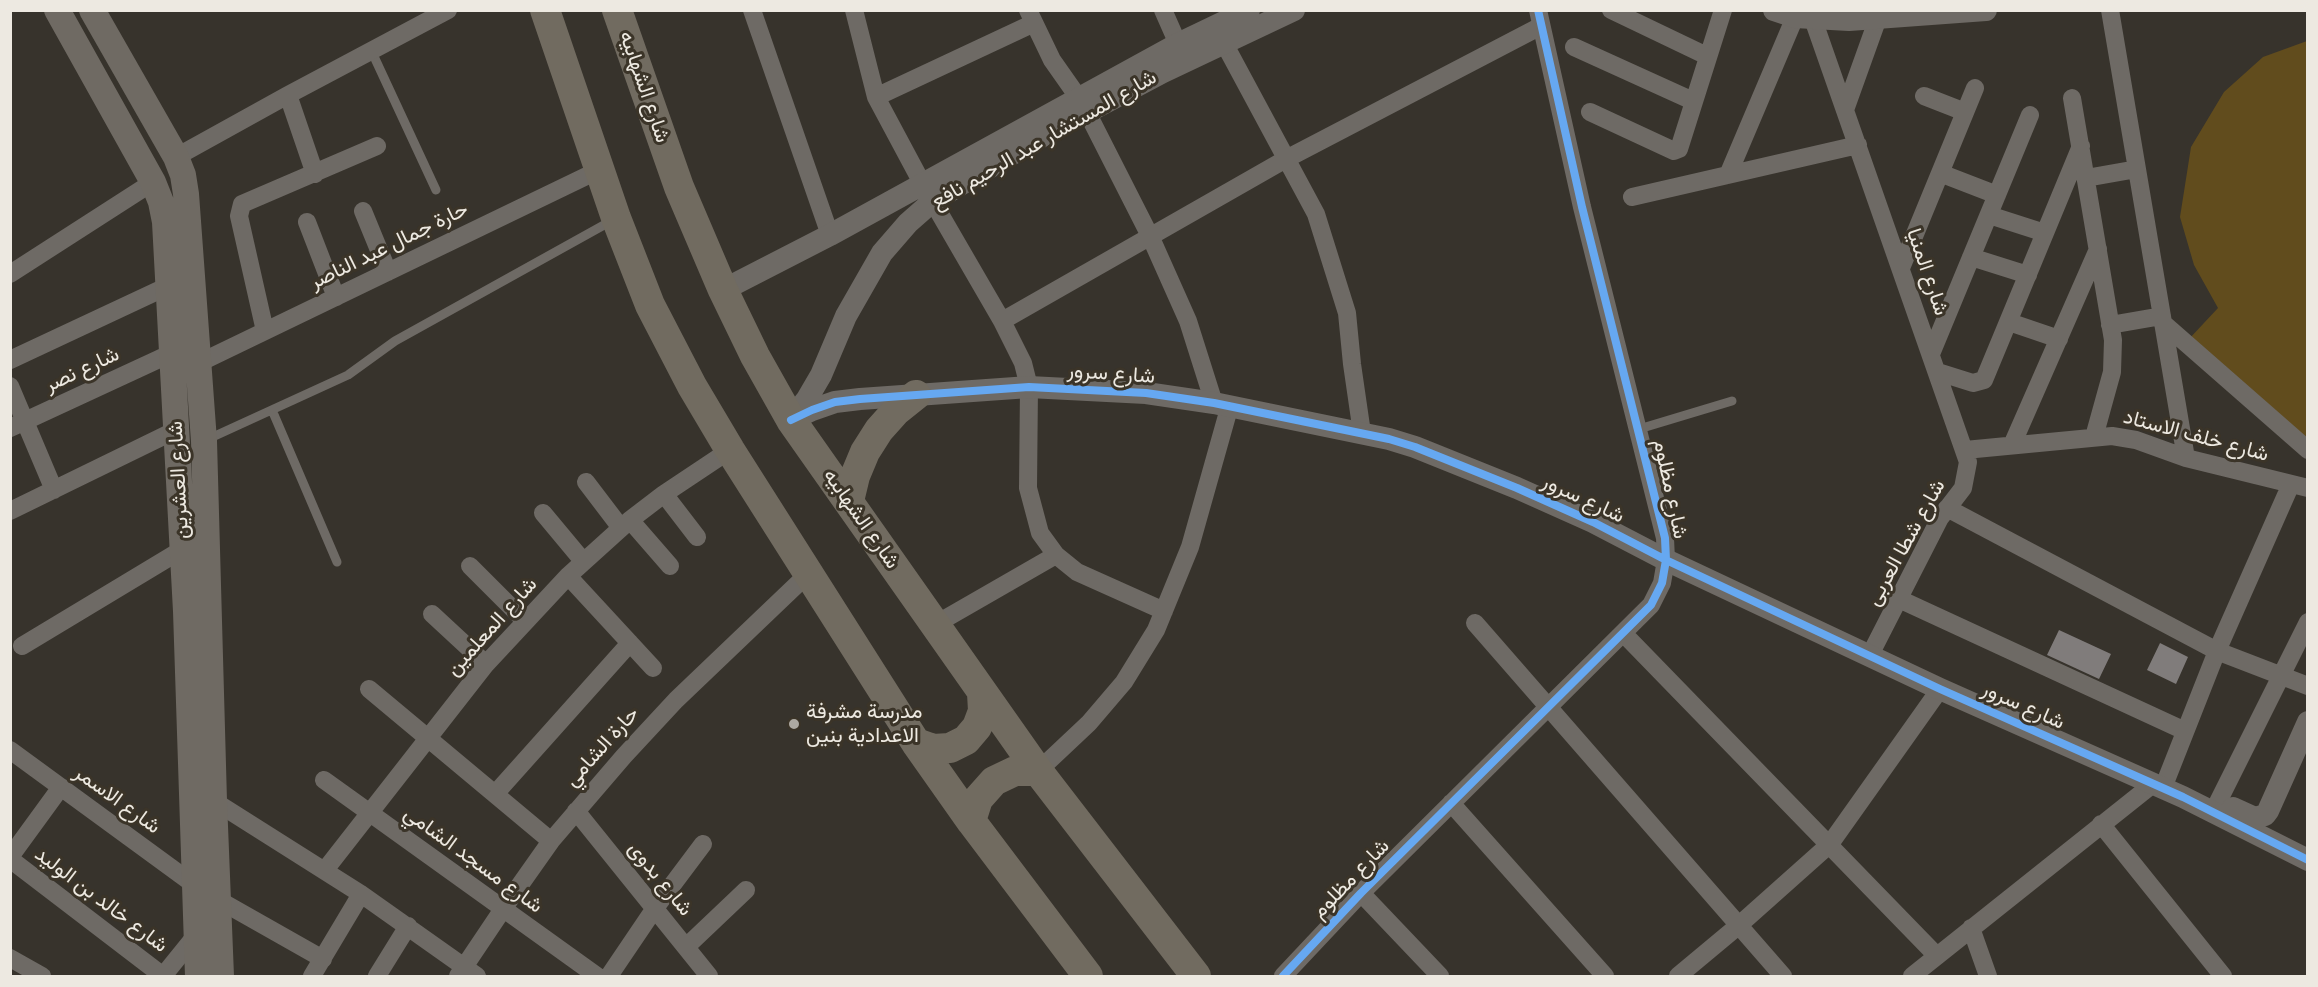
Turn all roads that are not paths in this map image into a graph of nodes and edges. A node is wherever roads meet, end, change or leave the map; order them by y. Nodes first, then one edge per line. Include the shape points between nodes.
1 (57, 10) edge
2 (92, 10) edge
3 (448, 10) edge
4 (545, 10) edge
5 (617, 10) edge
6 (752, 10) edge
7 (854, 10) edge
8 (1163, 10) edge
9 (1249, 10) edge
10 (1294, 10) edge
11 (1611, 10) edge
12 (1723, 10) edge
13 (1774, 10) edge
14 (1986, 10) edge
15 (2110, 10) edge
16 (1846, 15) edge
17 (1031, 16) edge
18 (1808, 16) edge
19 (1878, 18) junction
20 (1540, 19) edge
21 (1224, 43) junction
22 (1178, 44) junction
23 (1574, 47) dead end
24 (371, 50) junction
25 (1707, 56) junction
26 (122, 62) junction
27 (95, 78) junction
28 (1975, 88) dead end
29 (288, 95) junction
30 (1924, 96) dead end
31 (876, 97) junction
32 (2072, 98) dead end
33 (1693, 101) junction
34 (1083, 105) junction
35 (1845, 110) junction
36 (1590, 112) dead end
37 (1965, 112) junction
38 (2030, 115) dead end
39 (1858, 145) junction
40 (377, 146) dead end
41 (2081, 146) junction
42 (176, 157) junction
43 (1286, 159) junction
44 (2137, 169) junction
45 (598, 170) junction
46 (1940, 173) junction
47 (315, 174) junction
48 (1728, 175) junction
49 (2086, 178) junction
50 (153, 182) junction
51 (436, 190) dead end
52 (927, 192) junction
53 (1997, 195) junction
54 (1632, 197) dead end
55 (363, 211) dead end
56 (1989, 215) junction
57 (616, 218) junction
58 (307, 222) dead end
59 (2045, 233) junction
60 (830, 235) junction
61 (1151, 237) junction
62 (2098, 249) junction
63 (1971, 257) junction
64 (1901, 268) junction
65 (388, 272) junction
66 (10, 274) edge
67 (2028, 275) junction
68 (168, 286) junction
69 (723, 290) junction
70 (336, 297) junction
71 (2163, 320) junction
72 (1002, 321) junction
73 (2009, 322) junction
74 (2110, 325) junction
75 (265, 331) junction
76 (2059, 339) junction
77 (172, 353) junction
78 (1932, 354) junction
79 (10, 360) edge
80 (199, 363) junction
81 (1938, 372) junction
82 (10, 386) edge
83 (1029, 387) junction
84 (916, 395) junction
85 (1732, 401) dead end
86 (1222, 404) junction
87 (272, 410) junction
88 (790, 420) junction
89 (18, 424) edge
90 (1639, 429) junction
91 (176, 430) junction
92 (1362, 433) junction
93 (2094, 437) junction
94 (204, 441) junction
95 (2012, 445) junction
96 (730, 450) junction
97 (1965, 450) junction
98 (2307, 450) edge
99 (2186, 458) junction
100 (586, 482) dead end
101 (2299, 486) edge
102 (54, 490) junction
103 (664, 494) junction
104 (849, 501) junction
105 (1947, 508) junction
106 (10, 511) edge
107 (543, 513) dead end
108 (625, 524) junction
109 (697, 537) dead end
110 (183, 549) junction
111 (1056, 555) junction
112 (1666, 560) junction
113 (583, 561) junction
114 (337, 562) dead end
115 (470, 566) dead end
116 (670, 566) dead end
117 (809, 573) junction
118 (568, 576) junction
119 (1899, 599) junction
120 (1164, 611) junction
121 (432, 614) dead end
122 (525, 621) junction
123 (2307, 622) edge
124 (1475, 623) dead end
125 (936, 624) junction
126 (1623, 633) junction
127 (630, 643) junction
128 (22, 646) dead end
129 (2217, 651) junction
130 (1870, 656) junction
131 (486, 664) junction
132 (653, 668) dead end
133 (2279, 676) junction
134 (2307, 686) edge
135 (369, 689) dead end
136 (1940, 689) junction
137 (982, 693) junction
138 (1550, 708) junction
139 (2307, 722) edge
140 (2185, 731) junction
141 (427, 737) junction
142 (916, 743) junction
143 (10, 750) edge
144 (1038, 771) junction
145 (324, 780) dead end
146 (61, 787) junction
147 (2166, 790) junction
148 (495, 794) junction
149 (214, 801) junction
150 (1451, 802) junction
151 (2218, 802) junction
152 (576, 811) junction
153 (368, 812) junction
154 (2237, 816) junction
155 (971, 821) junction
156 (2101, 824) junction
157 (551, 842) junction
158 (703, 844) dead end
159 (1830, 844) junction
160 (10, 858) edge
161 (2307, 860) edge
162 (325, 870) junction
163 (746, 890) dead end
164 (207, 893) junction
165 (1361, 893) junction
166 (361, 894) junction
167 (655, 908) junction
168 (503, 909) junction
169 (408, 926) junction
170 (1738, 926) junction
171 (1971, 928) junction
172 (197, 934) junction
173 (686, 947) junction
174 (1937, 956) junction
175 (10, 958) edge
176 (323, 959) junction
177 (694, 969) edge
178 (466, 973) edge
179 (42, 976) edge
180 (163, 976) edge
181 (217, 976) edge
182 (312, 976) edge
183 (377, 976) edge
184 (597, 976) edge
185 (609, 976) edge
186 (710, 976) edge
187 (1088, 976) edge
188 (1196, 976) edge
189 (1283, 976) edge
190 (1440, 976) edge
191 (1605, 976) edge
192 (1678, 976) edge
193 (1783, 976) edge
194 (1912, 976) edge
195 (1988, 976) edge
196 (2223, 976) edge

1 - 27 main road, شارع العشرين
2 - 26 main road, شارع العشرين
3 - 24 street
4 - 45 highway
5 - 69 highway, شارع الشهابيه via 679,187
6 - 60 street
7 - 31 street
8 - 22 street
9 - 22 street, شارع المستشار عبد الرحيم نافع
10 - 21 street, شارع المستشار عبد الرحيم نافع
11 - 25 street
12 - 25 street
13 - 18 street
14 - 19 street
15 - 44 street
16 - 18 street
16 - 19 street
17 - 31 street
17 - 34 street via 1052,60
18 - 35 street, شارع المنيا
18 - 48 street
19 - 35 street
20 - 43 street
20 - 90 street, شارع مظلوم via 1582,207
21 - 34 street, شارع المستشار عبد الرحيم نافع
21 - 43 street
22 - 34 street, شارع المستشار عبد الرحيم نافع
23 - 33 street
24 - 29 street
24 - 51 lane
25 - 33 street
26 - 27 main road
26 - 42 main road, شارع العشرين
27 - 50 main road, شارع العشرين
28 - 37 street
29 - 42 street
29 - 47 street
30 - 37 street
31 - 52 street
32 - 41 street
33 - 36 street via 1677,151
34 - 52 street, شارع المستشار عبد الرحيم نافع
34 - 61 street
35 - 39 street, شارع المنيا
37 - 46 street
38 - 53 street
39 - 48 street
39 - 64 street, شارع المنيا
40 - 47 street
41 - 49 street
41 - 59 street
42 - 80 main road, شارع العشرين via 186,194
43 - 61 street
43 - 92 street via 1316,214 1347,313
44 - 49 street
44 - 71 street
45 - 57 highway
45 - 65 street, حارة جمال عبد الناصر
46 - 53 street
46 - 64 street
47 - 75 street via 247,201 239,210
48 - 54 street
49 - 62 street
50 - 66 street
50 - 68 main road, شارع العشرين via 165,222
52 - 60 street, شارع المستشار عبد الرحيم نافع
52 - 72 street
52 - 88 street, شارع المستشار عبد الرحيم نافع via 908,223 882,253 846,316 821,375
53 - 56 street
55 - 65 street
56 - 59 street
56 - 63 street
57 - 87 lane via 395,341 348,375
57 - 96 highway via 650,304
58 - 70 street
59 - 67 street
60 - 69 street, شارع المستشار عبد الرحيم نافع
61 - 72 street
61 - 86 street
62 - 74 street
62 - 76 street
63 - 67 street
63 - 78 street
64 - 78 street, شارع المنيا
65 - 70 street, حارة جمال عبد الناصر
67 - 73 street
68 - 77 main road, شارع العشرين
68 - 79 street
69 - 88 highway, شارع الشهابيه
70 - 75 street, حارة جمال عبد الناصر
71 - 74 street
71 - 98 street
71 - 99 street
72 - 83 street via 1023,363
73 - 76 street
73 - 81 street via 1984,380 1973,383
74 - 93 street via 2112,372
75 - 80 street, حارة جمال عبد الناصر
76 - 95 street
77 - 89 street, شارع نصر
77 - 91 main road, شارع العشرين
78 - 81 street, شارع المنيا
80 - 94 main road, شارع العشرين
81 - 97 street, شارع المنيا
82 - 89 street
83 - 84 street, شارع سرور
83 - 86 street, شارع سرور via 1146,393
83 - 111 street via 1028,489 1040,532
84 - 88 street, شارع سرور via 836,402
84 - 104 highway via 879,430 865,452
85 - 90 lane
86 - 92 street, شارع سرور
86 - 120 street via 1190,547
87 - 94 lane
87 - 114 lane
88 - 104 highway, شارع الشهابيه
89 - 102 street
90 - 112 street, شارع مظلوم via 1665,538
91 - 102 street
91 - 110 main road, شارع العشرين
92 - 112 street, شارع سرور via 1415,447 1517,488
93 - 95 street, شارع خلف الاستاد
93 - 99 street, شارع خلف الاستاد via 2136,440
94 - 149 main road, شارع العشرين
95 - 97 street, شارع خلف الاستاد
96 - 103 street, شارع المعلمين
96 - 117 highway
97 - 105 street, شارع شطا العربى via 1965,482 1957,499
99 - 101 street, شارع خلف الاستاد
100 - 108 street
101 - 129 street
102 - 106 street
103 - 108 street, شارع المعلمين
103 - 109 street
104 - 125 highway, شارع الشهابيه
105 - 119 street, شارع شطا العربى
105 - 129 street
107 - 113 street
108 - 113 street, شارع المعلمين
108 - 116 street
110 - 128 street
110 - 164 main road, شارع العشرين
111 - 120 street via 1077,572
111 - 125 street
112 - 126 street, شارع مظلوم via 1662,583 1651,605
112 - 130 street, شارع سرور
113 - 118 street, شارع المعلمين
115 - 122 street
117 - 142 highway
117 - 152 street, حارة الشامي via 676,700
118 - 122 street, شارع المعلمين
118 - 127 street
119 - 130 street, شارع شطا العربى
119 - 140 street
120 - 144 street via 1124,682 1089,723
121 - 131 street
122 - 131 street, شارع المعلمين
123 - 133 street
124 - 138 street
125 - 137 highway, شارع الشهابيه
126 - 138 street, شارع مظلوم
126 - 159 street
127 - 132 street
127 - 148 street
129 - 133 street
129 - 140 street
130 - 136 street, شارع سرور
131 - 141 street, شارع المعلمين
133 - 134 street
133 - 151 street
135 - 141 street
136 - 147 street, شارع سرور
136 - 159 street
137 - 142 highway via 983,711 966,740 950,748 933,749
137 - 144 highway, شارع الشهابيه
138 - 150 street, شارع مظلوم
138 - 170 street
139 - 154 street via 2268,811 2255,818
140 - 147 street
141 - 148 street
141 - 153 street, شارع المعلمين
142 - 155 highway
143 - 146 street, شارع الاسمر
144 - 155 highway via 1015,771 994,781 978,799
144 - 188 highway, شارع الشهابيه
145 - 153 street, شارع مسجد الشامي
146 - 160 street
146 - 164 street, شارع الاسمر
147 - 151 street
147 - 154 street, شارع سرور
147 - 156 street
148 - 157 street
149 - 162 street
149 - 164 main road, شارع العشرين
150 - 165 street, شارع مظلوم
150 - 191 street
151 - 154 street
152 - 157 street, حارة الشامي
152 - 167 street, شارع بدوى
153 - 162 street, شارع المعلمين
153 - 168 street, شارع مسجد الشامي
154 - 161 street, شارع سرور
155 - 187 highway
156 - 171 street
156 - 196 street
157 - 168 street, حارة الشامي
158 - 167 street
159 - 170 street
159 - 174 street
160 - 180 street, شارع خالد بن الوليد
162 - 166 street
163 - 173 street
164 - 172 main road, شارع العشرين
164 - 176 street, شارع الاسمر
164 - 181 main road, شارع العشرين
165 - 189 street, شارع مظلوم
165 - 190 street
166 - 169 street
166 - 176 street
167 - 173 street, شارع بدوى
167 - 185 street
168 - 178 street, حارة الشامي
168 - 184 street, شارع مسجد الشامي
169 - 178 street
169 - 183 street
170 - 192 street
170 - 193 street
171 - 174 street
171 - 195 street
172 - 180 street
172 - 181 main road, شارع العشرين
173 - 177 street, شارع بدوى
174 - 194 street
175 - 179 street
176 - 182 street
177 - 186 street, شارع بدوى

